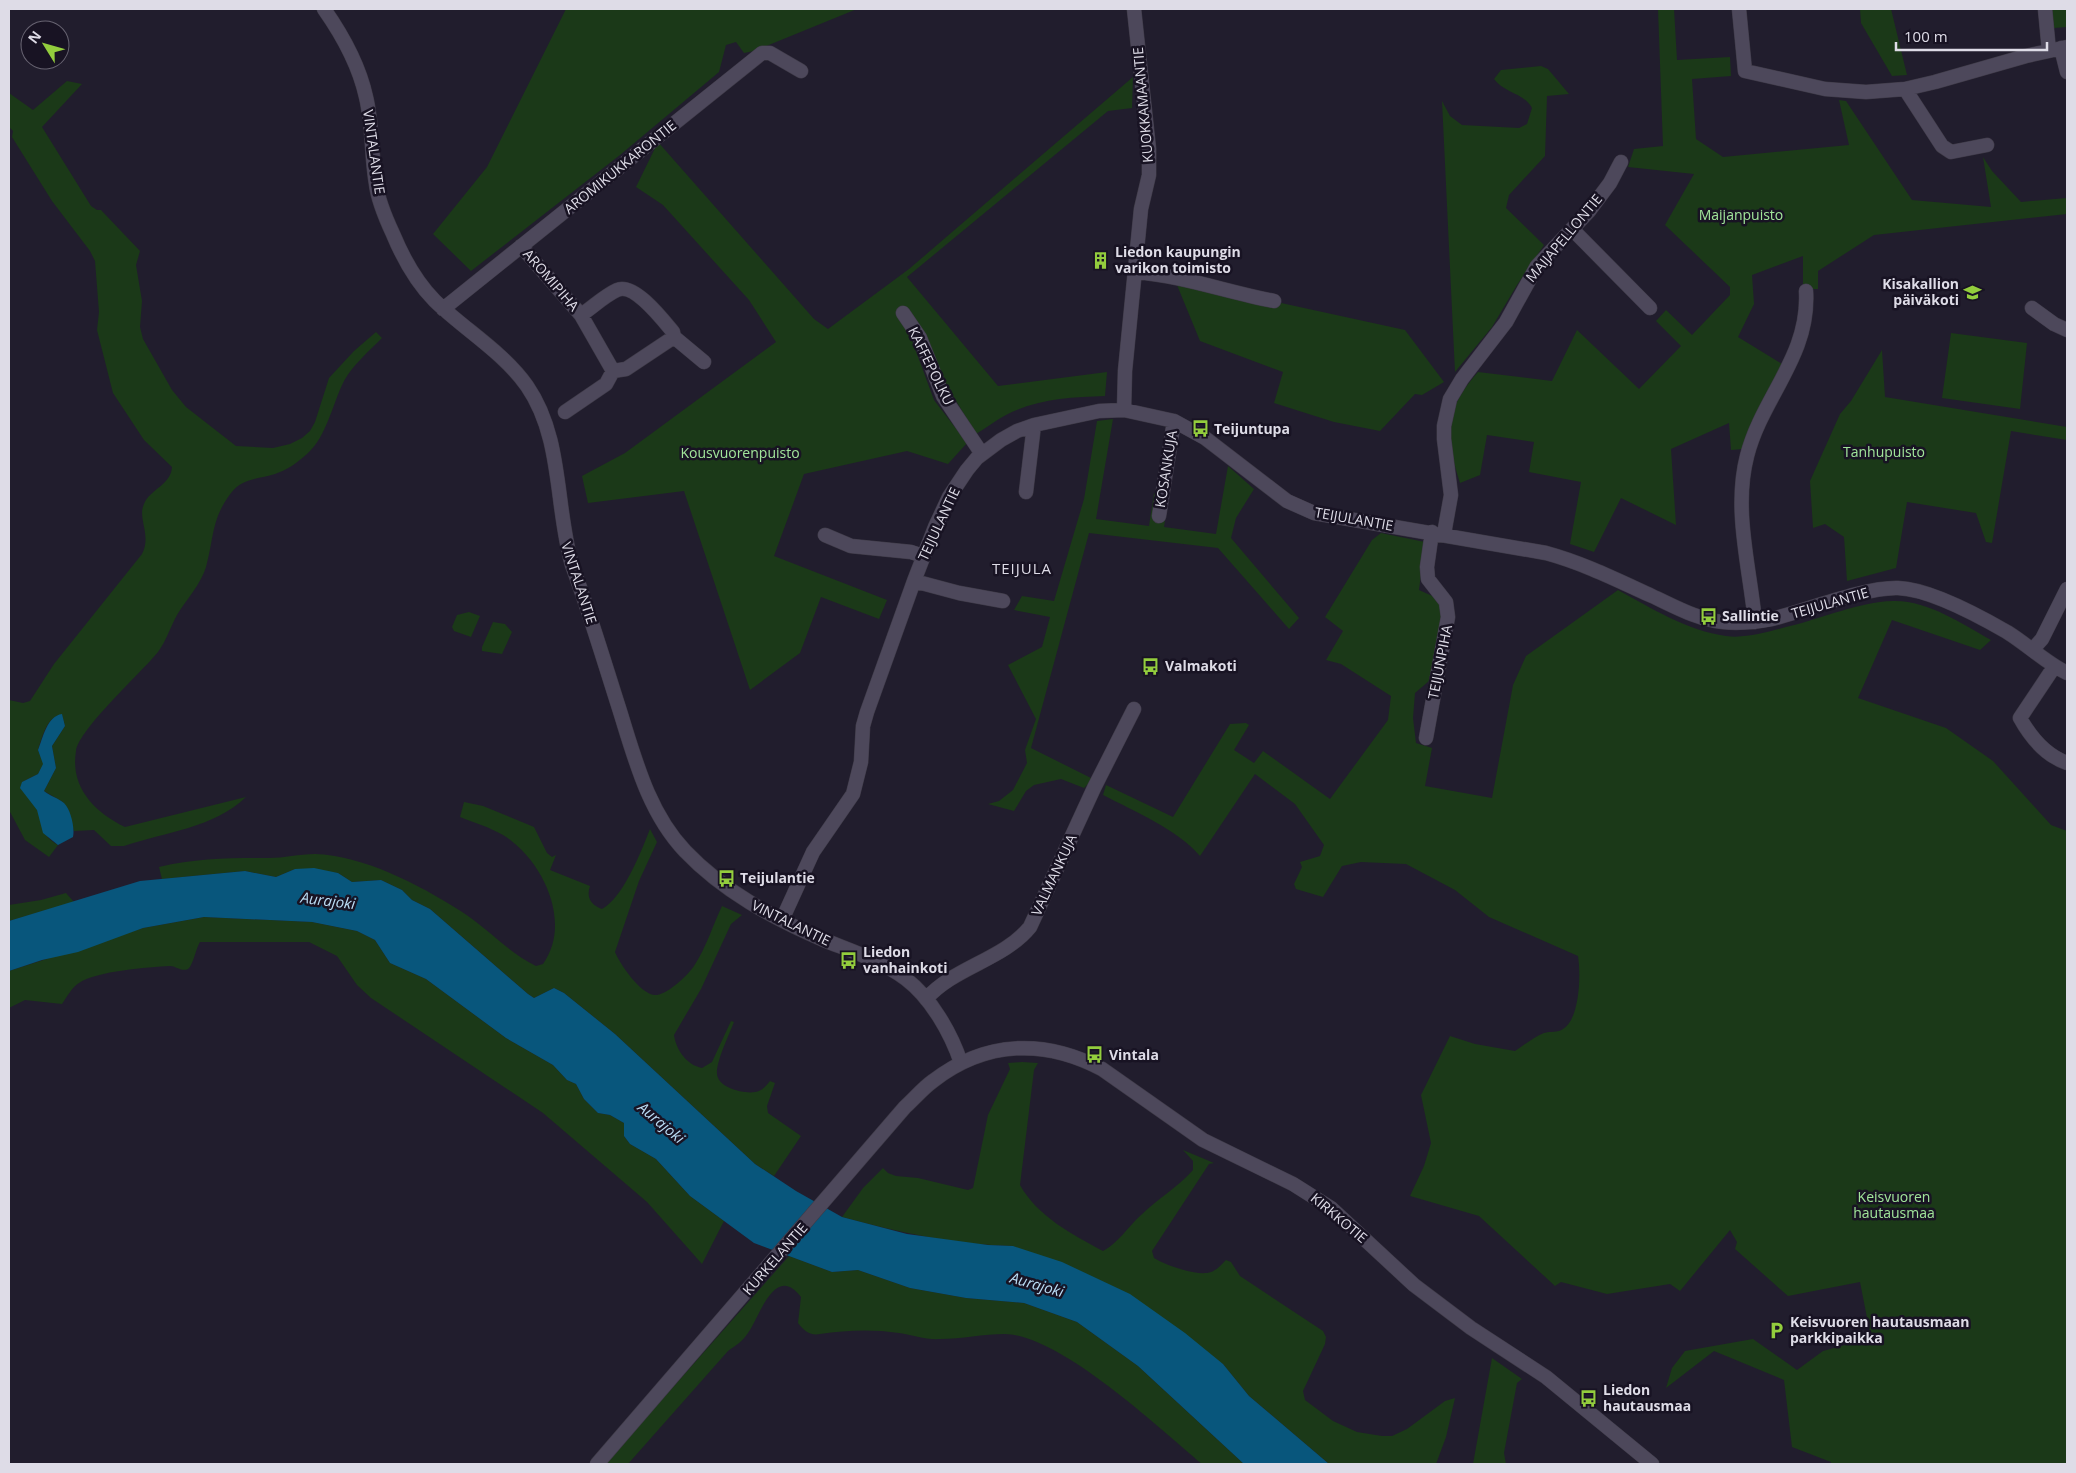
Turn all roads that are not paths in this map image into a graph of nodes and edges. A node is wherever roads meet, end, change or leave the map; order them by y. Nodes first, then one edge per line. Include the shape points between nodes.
1 (324, 9) edge
2 (1134, 9) edge
3 (1739, 9) edge
4 (2045, 9) edge
5 (2059, 49) edge
6 (800, 71) dead end
7 (2067, 72) edge
8 (1905, 89) junction
9 (1987, 145) dead end
10 (1621, 162) dead end
11 (1572, 229) junction
12 (521, 246) junction
13 (1136, 272) junction
14 (1806, 291) dead end
15 (1274, 301) dead end
16 (443, 308) junction
17 (1650, 308) dead end
18 (2032, 308) dead end
19 (903, 313) dead end
20 (581, 315) junction
21 (2067, 330) edge
22 (674, 338) junction
23 (704, 362) dead end
24 (613, 371) junction
25 (1124, 410) junction
26 (565, 412) dead end
27 (1174, 421) junction
28 (1034, 425) junction
29 (979, 449) junction
30 (1026, 492) dead end
31 (1159, 516) dead end
32 (1438, 533) junction
33 (825, 535) dead end
34 (923, 556) junction
35 (914, 581) junction
36 (2067, 589) edge
37 (1003, 601) dead end
38 (1755, 622) junction
39 (2033, 649) junction
40 (2054, 667) junction
41 (2067, 673) edge
42 (1134, 709) dead end
43 (1426, 738) dead end
44 (2067, 763) edge
45 (782, 920) junction
46 (926, 999) junction
47 (961, 1063) junction
48 (597, 1464) edge
49 (1652, 1464) edge

1 - 16 street, VINTALANTIE via 348,47 362,82 369,113 376,186 383,210 420,284
2 - 13 street, KUOKKAMAANTIE via 1149,149 1149,175 1141,208
3 - 8 street via 1745,71 1825,88 1866,92
4 - 5 street
5 - 7 street
5 - 8 street
6 - 12 street, AROMIKUKKARONTIE via 770,53 762,53
8 - 9 street via 1942,146 1951,152
10 - 11 street, MAIJAPELLONTIE via 1610,183
11 - 17 street
11 - 32 street, MAIJAPELLONTIE via 1537,266 1506,322 1450,399 1444,439 1451,495
12 - 16 street, AROMIKUKKARONTIE
12 - 20 street, AROMIPIHA
13 - 15 street via 1177,276
13 - 25 street, KUOKKAMAANTIE
14 - 38 street via 1807,310 1800,343 1759,424 1746,458 1742,518
16 - 45 street, VINTALANTIE via 515,372 527,387 547,425 572,565 639,769 657,812 684,850 702,867 731,891
18 - 21 street
19 - 29 street, KAFFEPOLKU via 920,338 943,396
20 - 22 street, AROMIPIHA via 618,289 625,288 638,294 673,332
20 - 24 street, AROMIPIHA
22 - 23 street, AROMIPIHA
22 - 24 street via 626,369
24 - 26 street via 606,384
25 - 27 street, TEIJULANTIE
25 - 28 street, TEIJULANTIE via 1099,411
27 - 31 street, KOSANKUJA
27 - 32 street, TEIJULANTIE via 1205,438 1280,496 1308,510
28 - 29 street, TEIJULANTIE
28 - 30 street
29 - 34 street, TEIJULANTIE via 957,484
32 - 38 street, TEIJULANTIE via 1571,560 1681,610 1711,620
32 - 43 street, TEIJUNPIHA via 1427,567 1428,578 1446,602 1448,617
33 - 34 street via 851,546
34 - 35 street, TEIJULANTIE
35 - 37 street via 959,594
35 - 45 street, TEIJULANTIE via 867,712 860,769 853,794 813,852
36 - 39 street via 2042,639
38 - 39 street, TEIJULANTIE via 1876,590 1901,588 1982,618
39 - 40 street, TEIJULANTIE
40 - 41 street, TEIJULANTIE
40 - 44 street via 2020,718 2037,743
42 - 46 street, VALMANKUJA via 1030,927 1016,940 946,981
45 - 46 street, VINTALANTIE via 879,963 906,979
46 - 47 street, VINTALANTIE via 955,1046
47 - 48 street, KURKELANTIE via 931,1082 905,1107
47 - 49 street, KIRKKOTIE via 980,1054 1006,1049 1041,1048 1070,1054 1102,1069 1203,1140 1293,1184 1331,1208 1414,1285 1471,1328 1546,1377

